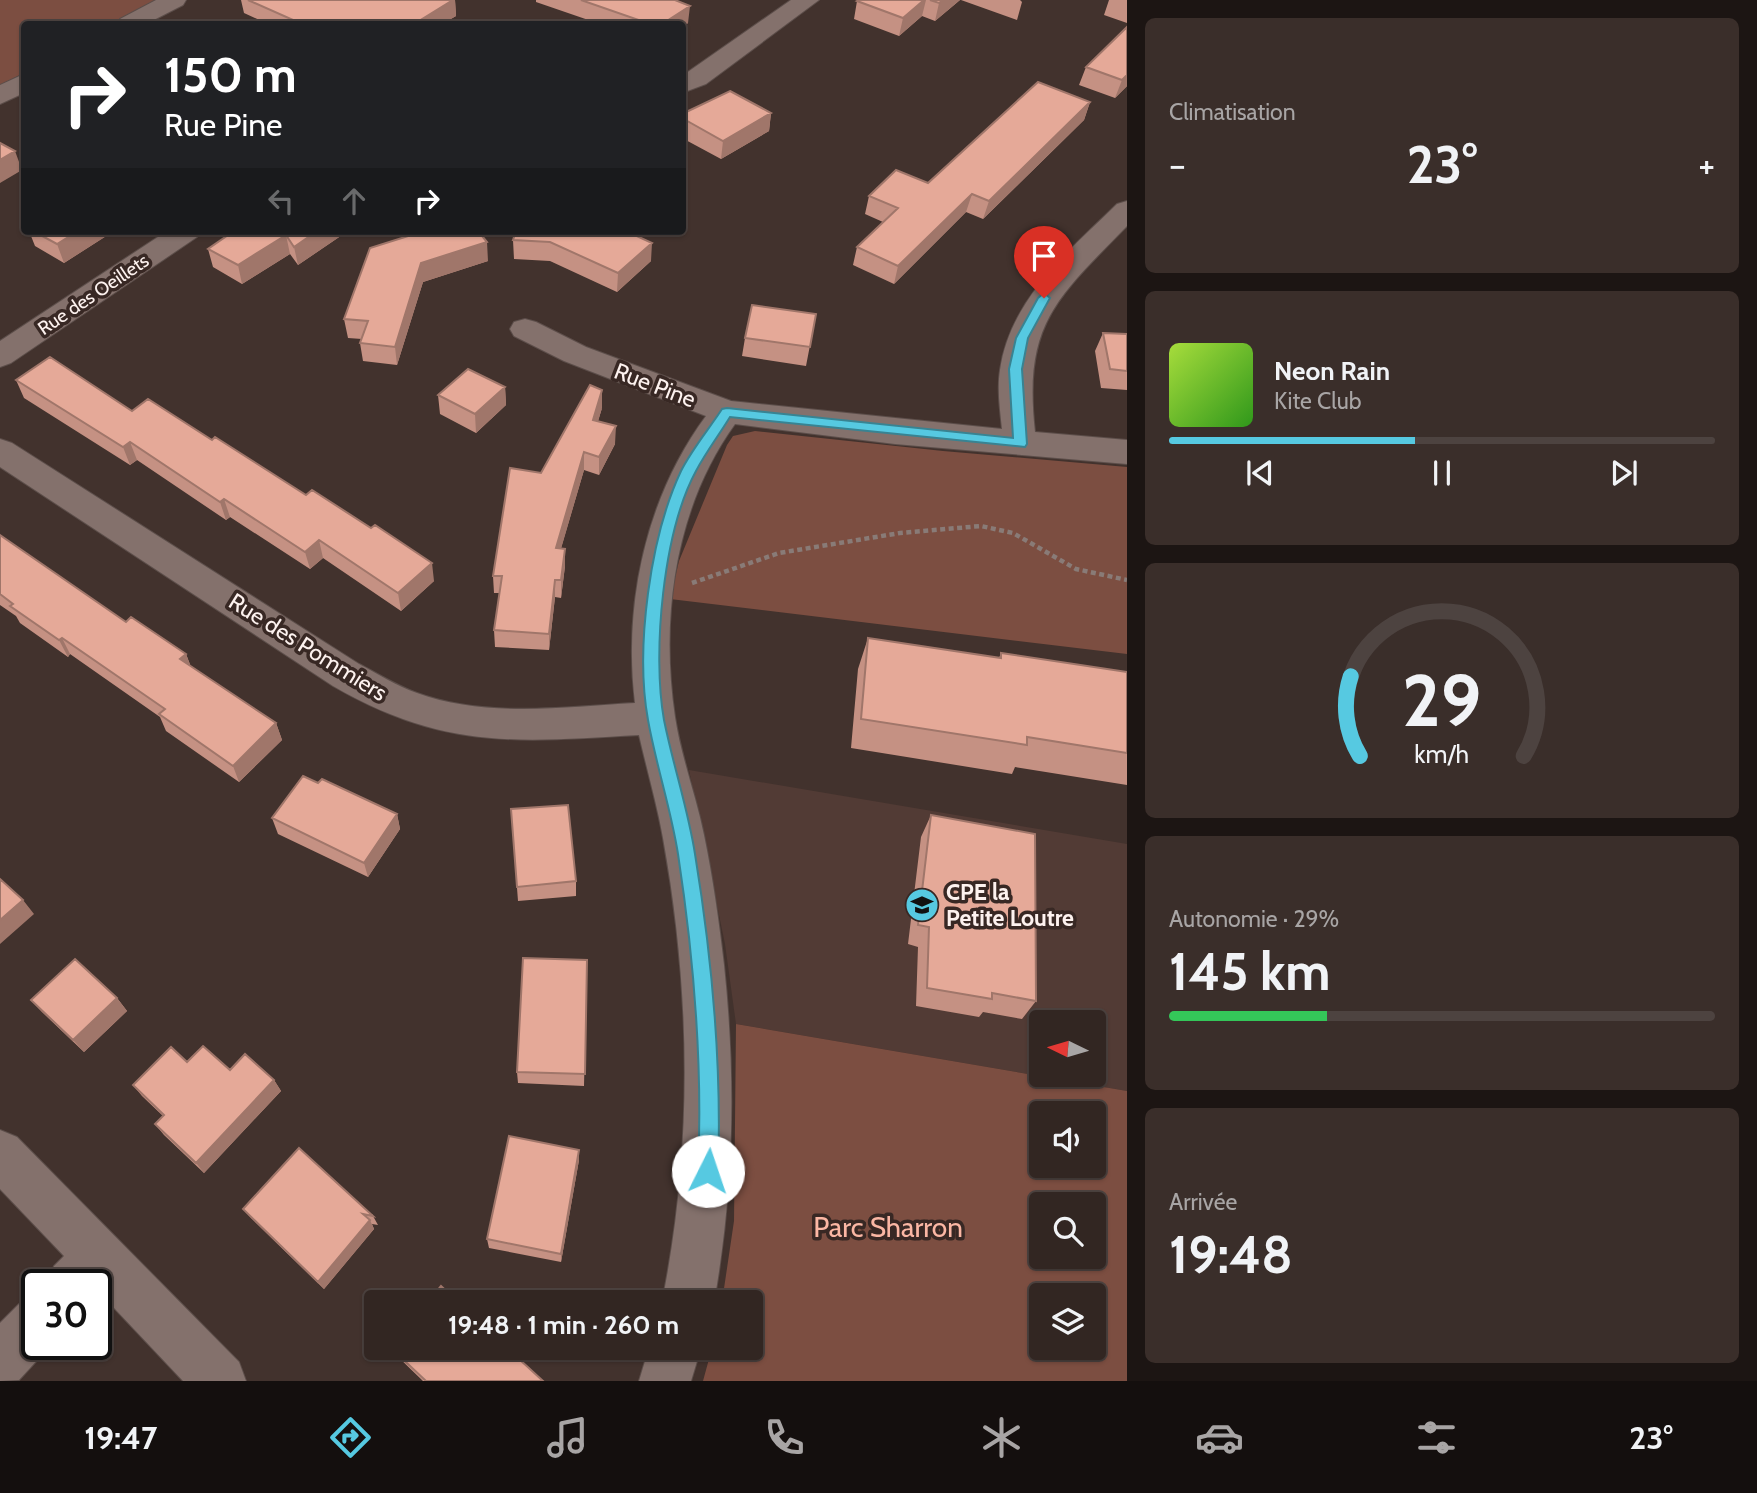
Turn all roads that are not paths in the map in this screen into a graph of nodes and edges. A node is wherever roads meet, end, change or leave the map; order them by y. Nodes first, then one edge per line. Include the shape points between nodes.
1 (174, 0) edge
2 (807, 0) edge
3 (135, 21) edge
4 (686, 83) edge
5 (21, 84) edge
6 (0, 96) edge
7 (1127, 210) edge
8 (181, 235) edge
9 (524, 329) dead end
10 (0, 356) edge
11 (727, 412) junction
12 (1020, 444) junction
13 (0, 451) edge
14 (1127, 452) edge
15 (656, 718) junction
16 (0, 1154) edge
17 (84, 1269) edge
18 (690, 1290) edge
19 (112, 1292) edge
20 (21, 1339) edge
21 (671, 1360) edge
22 (0, 1362) edge
23 (220, 1381) edge
24 (665, 1381) edge

1 - 3 street
2 - 4 street
5 - 6 street
7 - 12 street via 1044,298 1028,324 1016,369
8 - 10 street, Rue des Oeillets
9 - 11 street, Rue Pine via 575,354
11 - 12 street, Rue Pine
11 - 15 street via 689,471 668,528 651,640
12 - 14 street, Rue Pine
13 - 15 street, Rue des Pommiers via 381,695 455,719
15 - 18 street via 687,852 709,1054 710,1149
16 - 17 street
19 - 23 street
20 - 22 street
21 - 24 street

